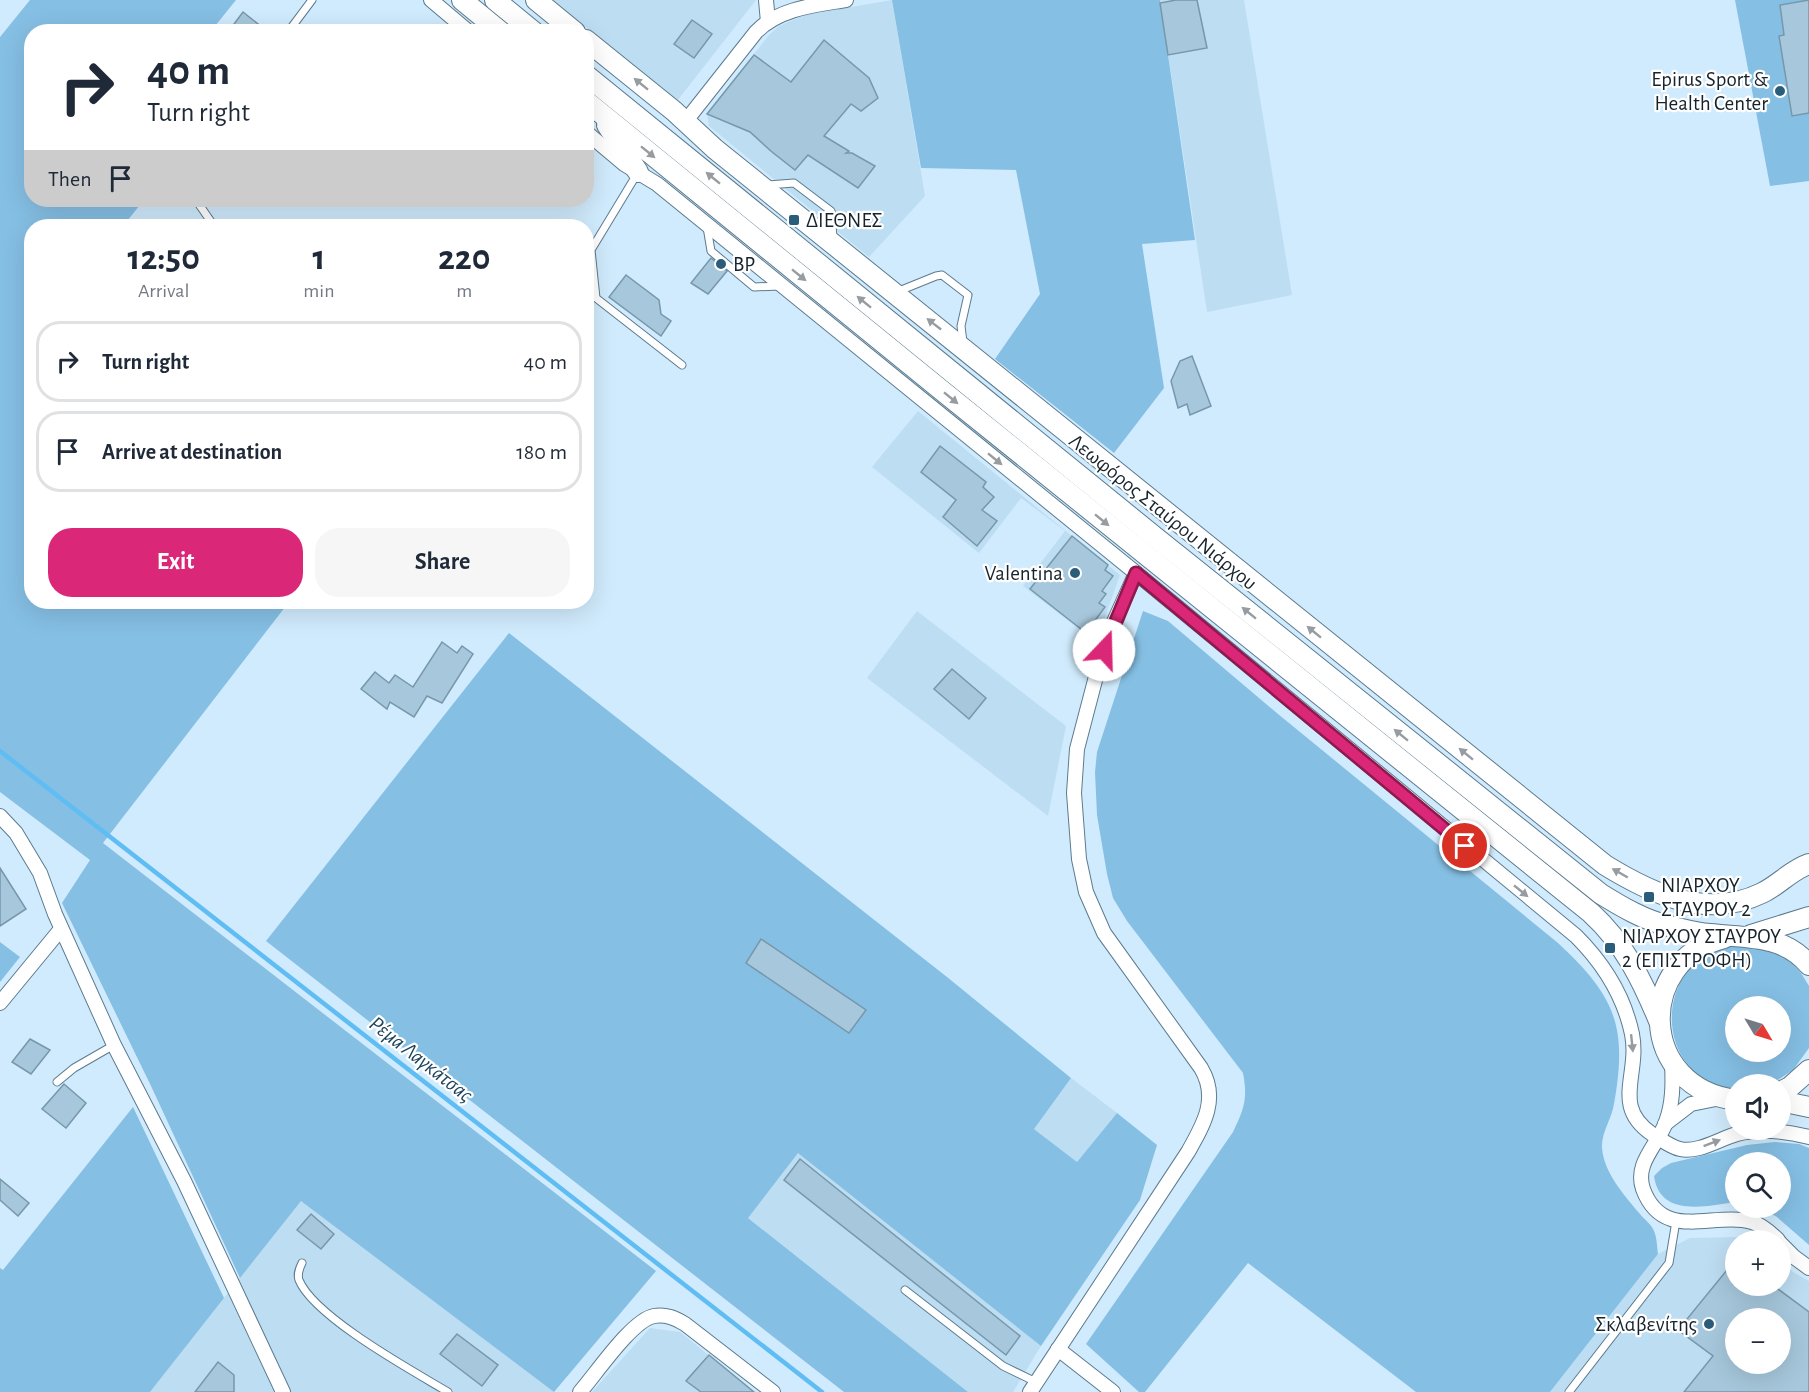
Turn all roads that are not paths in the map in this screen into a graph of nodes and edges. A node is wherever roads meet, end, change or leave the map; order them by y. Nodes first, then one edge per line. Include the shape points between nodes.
1 (312, 0) edge
2 (431, 0) edge
3 (462, 0) edge
4 (495, 0) edge
5 (536, 0) edge
6 (766, 0) edge
7 (846, 0) edge
8 (768, 22) junction
9 (294, 24) edge
10 (460, 24) edge
11 (491, 24) edge
12 (524, 24) edge
13 (565, 24) edge
14 (594, 47) edge
15 (594, 81) edge
16 (594, 108) edge
17 (594, 108) edge
18 (686, 122) junction
19 (651, 127) junction
20 (594, 139) edge
21 (638, 172) junction
22 (594, 245) edge
23 (594, 279) edge
24 (894, 292) junction
25 (963, 347) junction
26 (682, 365) dead end
27 (1061, 461) junction
28 (1136, 573) junction
29 (0, 816) edge
30 (1809, 864) edge
31 (1809, 917) edge
32 (62, 929) junction
33 (1741, 936) junction
34 (1809, 965) edge
35 (0, 1003) edge
36 (1659, 1021) junction
37 (114, 1045) junction
38 (1672, 1063) junction
39 (1809, 1070) edge
40 (57, 1082) dead end
41 (1791, 1086) edge
42 (1725, 1097) edge
43 (1725, 1100) edge
44 (1791, 1103) edge
45 (1809, 1107) edge
46 (1665, 1124) junction
47 (1658, 1137) junction
48 (1809, 1137) edge
49 (1676, 1221) junction
50 (1765, 1230) edge
51 (1791, 1254) edge
52 (302, 1263) dead end
53 (1809, 1268) edge
54 (905, 1290) dead end
55 (1058, 1349) junction
56 (1034, 1387) edge
57 (283, 1392) edge
58 (448, 1392) edge
59 (580, 1392) edge
60 (773, 1392) edge
61 (1113, 1392) edge
62 (1569, 1392) edge

1 - 9 lane
2 - 10 street
3 - 11 main road
4 - 12 main road
5 - 13 main road
6 - 8 street
7 - 8 street via 789,12
8 - 18 street
18 -> 14 main road
15 - 19 main road, Λεωφόρος Σταύρου Νιάρχου
16 - 21 main road
17 -> 36 main road, Λεωφόρος Σταύρου Νιάρχου via 1591,913 1632,962
18 - 19 main road
18 - 24 main road
27 -> 19 main road, Λεωφόρος Σταύρου Νιάρχου
20 - 21 street
21 - 22 lane
21 -> 28 street
23 - 26 lane via 596,298
25 -> 24 main road
24 - 25 lane via 942,275 968,295 961,326
25 - 27 main road via 976,371 1039,428
30 -> 25 main road via 1763,892 1721,904 1682,901 1623,876 1236,570
33 -> 27 main road, Λεωφόρος Σταύρου Νιάρχου via 1707,934 1658,923 1601,894
28 -> 47 street via 1587,947 1613,984 1630,1028 1632,1114 1642,1127
28 - 55 street via 1108,635 1077,749 1074,794 1079,859 1098,921 1201,1068 1210,1094 1203,1124 1188,1152
29 - 32 street via 34,863
31 - 33 main road
32 - 35 street
32 - 37 street
33 - 34 main road, Λεωφόρος Σταύρου Νιάρχου via 1783,944
33 - 36 main road, Λεωφόρος Σταύρου Νιάρχου via 1705,944 1681,964 1664,994
36 - 38 main road, Λεωφόρος Σταύρου Νιάρχου
37 - 40 lane
37 - 57 street via 184,1181
38 - 42 main road, Λεωφόρος Σταύρου Νιάρχου via 1695,1086
38 - 46 street via 1672,1092
39 - 41 main road
43 - 46 street via 1691,1104
44 - 45 main road
46 - 47 street
47 -> 48 street via 1687,1149 1752,1131
47 - 49 street via 1646,1158 1641,1180 1653,1206
49 - 50 street via 1746,1221
49 - 62 lane via 1669,1263
51 - 53 street
52 - 58 lane via 298,1278 315,1302 383,1353
54 - 56 lane
55 - 56 street
55 - 61 street
59 - 60 street via 638,1324 661,1316 685,1324

